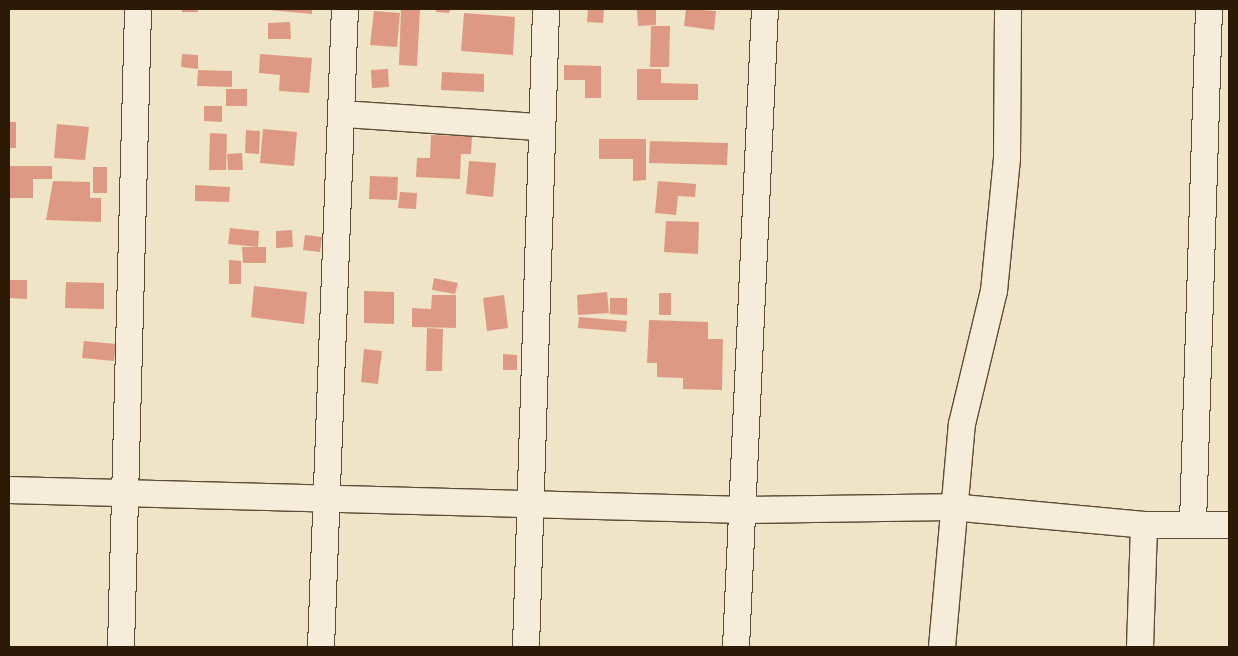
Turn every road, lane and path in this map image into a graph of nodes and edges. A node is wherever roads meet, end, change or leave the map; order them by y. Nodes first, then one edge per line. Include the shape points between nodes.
1 (138, 9) edge
2 (345, 9) edge
3 (546, 9) edge
4 (766, 9) edge
5 (1008, 9) edge
6 (1208, 9) edge
7 (343, 114) junction
8 (540, 126) junction
9 (9, 490) edge
10 (125, 493) junction
11 (324, 497) junction
12 (528, 506) junction
13 (951, 507) junction
14 (745, 510) junction
15 (1193, 523) junction
16 (1144, 525) junction
17 (1229, 525) edge
18 (121, 647) edge
19 (321, 647) edge
20 (526, 647) edge
21 (736, 647) edge
22 (942, 647) edge
23 (1140, 647) edge

1 - 10 street
2 - 7 street
3 - 8 street
4 - 14 street
5 - 13 street via 1007,158 994,291 962,424
6 - 15 street
7 - 8 street
7 - 11 street
8 - 12 street
9 - 10 street
10 - 11 street
10 - 18 street
11 - 12 street
11 - 19 street
12 - 14 street
12 - 20 street
13 - 14 street
13 - 16 street
13 - 22 street
14 - 21 street
15 - 16 street
15 - 17 street
16 - 23 street

